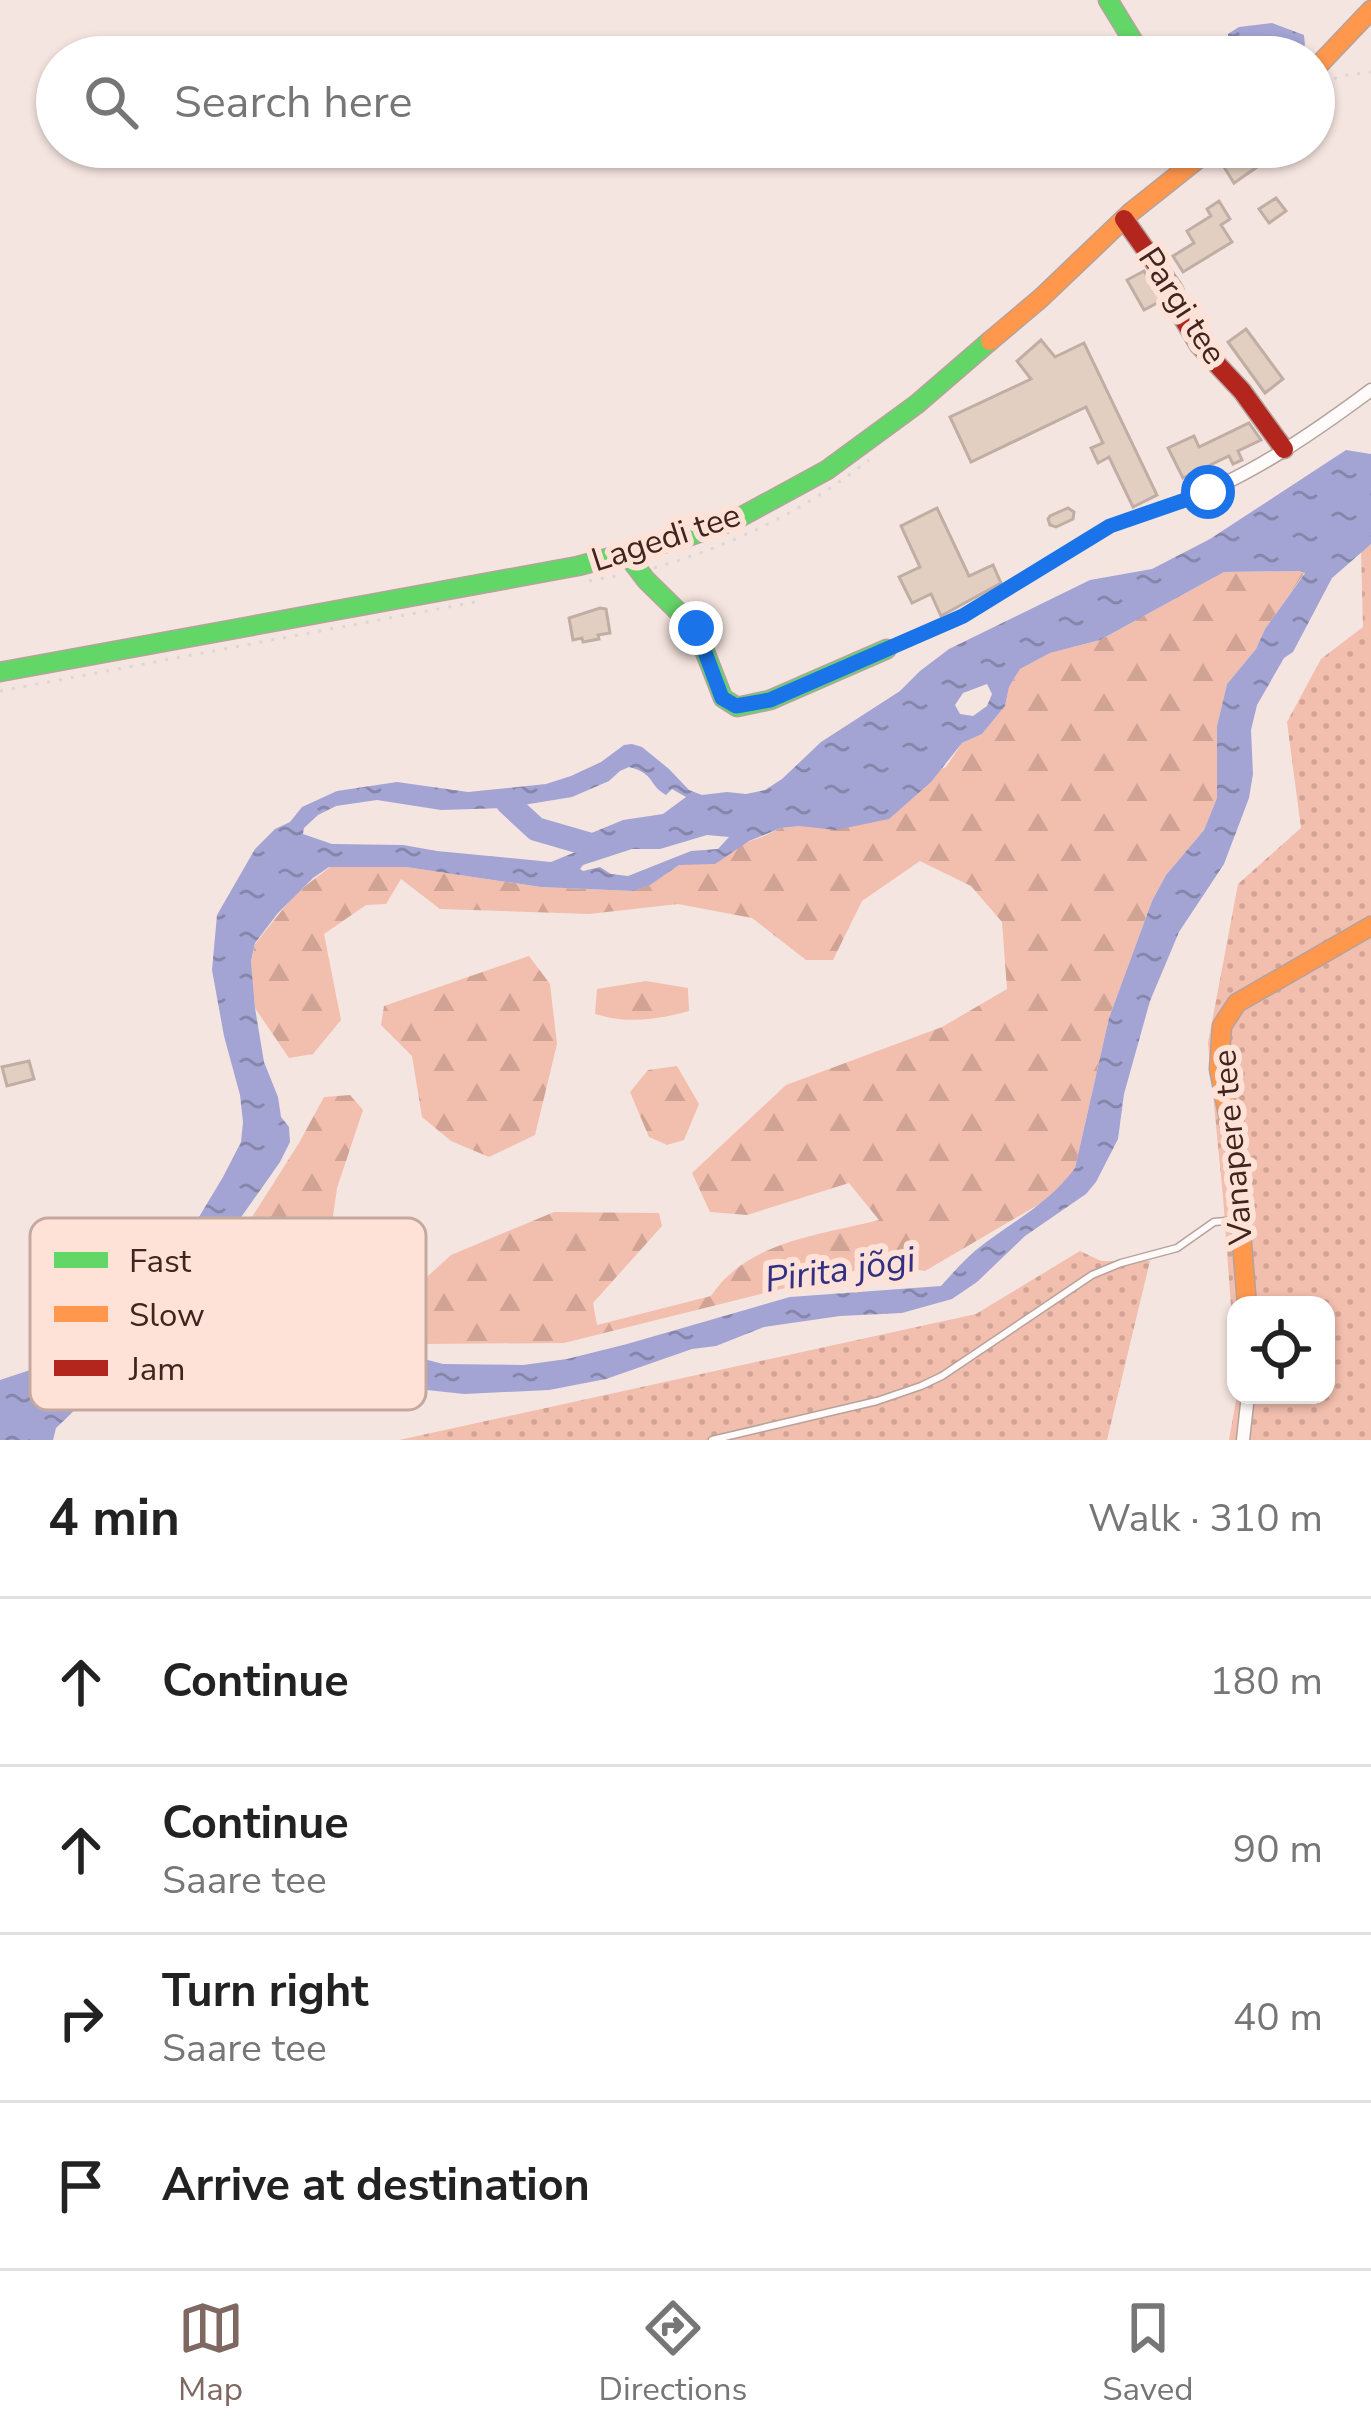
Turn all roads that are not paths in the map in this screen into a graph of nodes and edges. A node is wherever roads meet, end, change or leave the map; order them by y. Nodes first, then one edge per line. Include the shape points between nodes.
1 (1108, 0) edge
2 (1371, 10) edge
3 (1130, 36) edge
4 (1335, 48) edge
5 (1183, 168) edge
6 (1124, 219) junction
7 (1371, 390) edge
8 (1284, 448) junction
9 (1183, 501) joint
10 (632, 564) junction
11 (887, 649) joint
12 (0, 672) edge
13 (1371, 926) edge
14 (1241, 1220) junction
15 (1245, 1296) edge
16 (1247, 1404) edge
17 (712, 1440) edge
18 (1244, 1440) edge

1 - 3 street
2 - 4 street
5 - 6 street, Lagedi tee
6 - 8 street, Pargi tee via 1174,290 1199,345
6 - 10 street, Lagedi tee via 953,374 827,470
7 - 8 street
8 - 9 street
9 - 11 lane via 1110,526 963,616
10 - 11 street via 696,628 722,698 736,706 770,700
10 - 12 street, Lagedi tee
13 - 14 street, Vanapere tee via 1237,1003 1222,1026 1220,1069
14 - 15 street, Vanapere tee
14 - 17 lane via 1214,1222 1177,1248 1092,1275 920,1386
16 - 18 street

